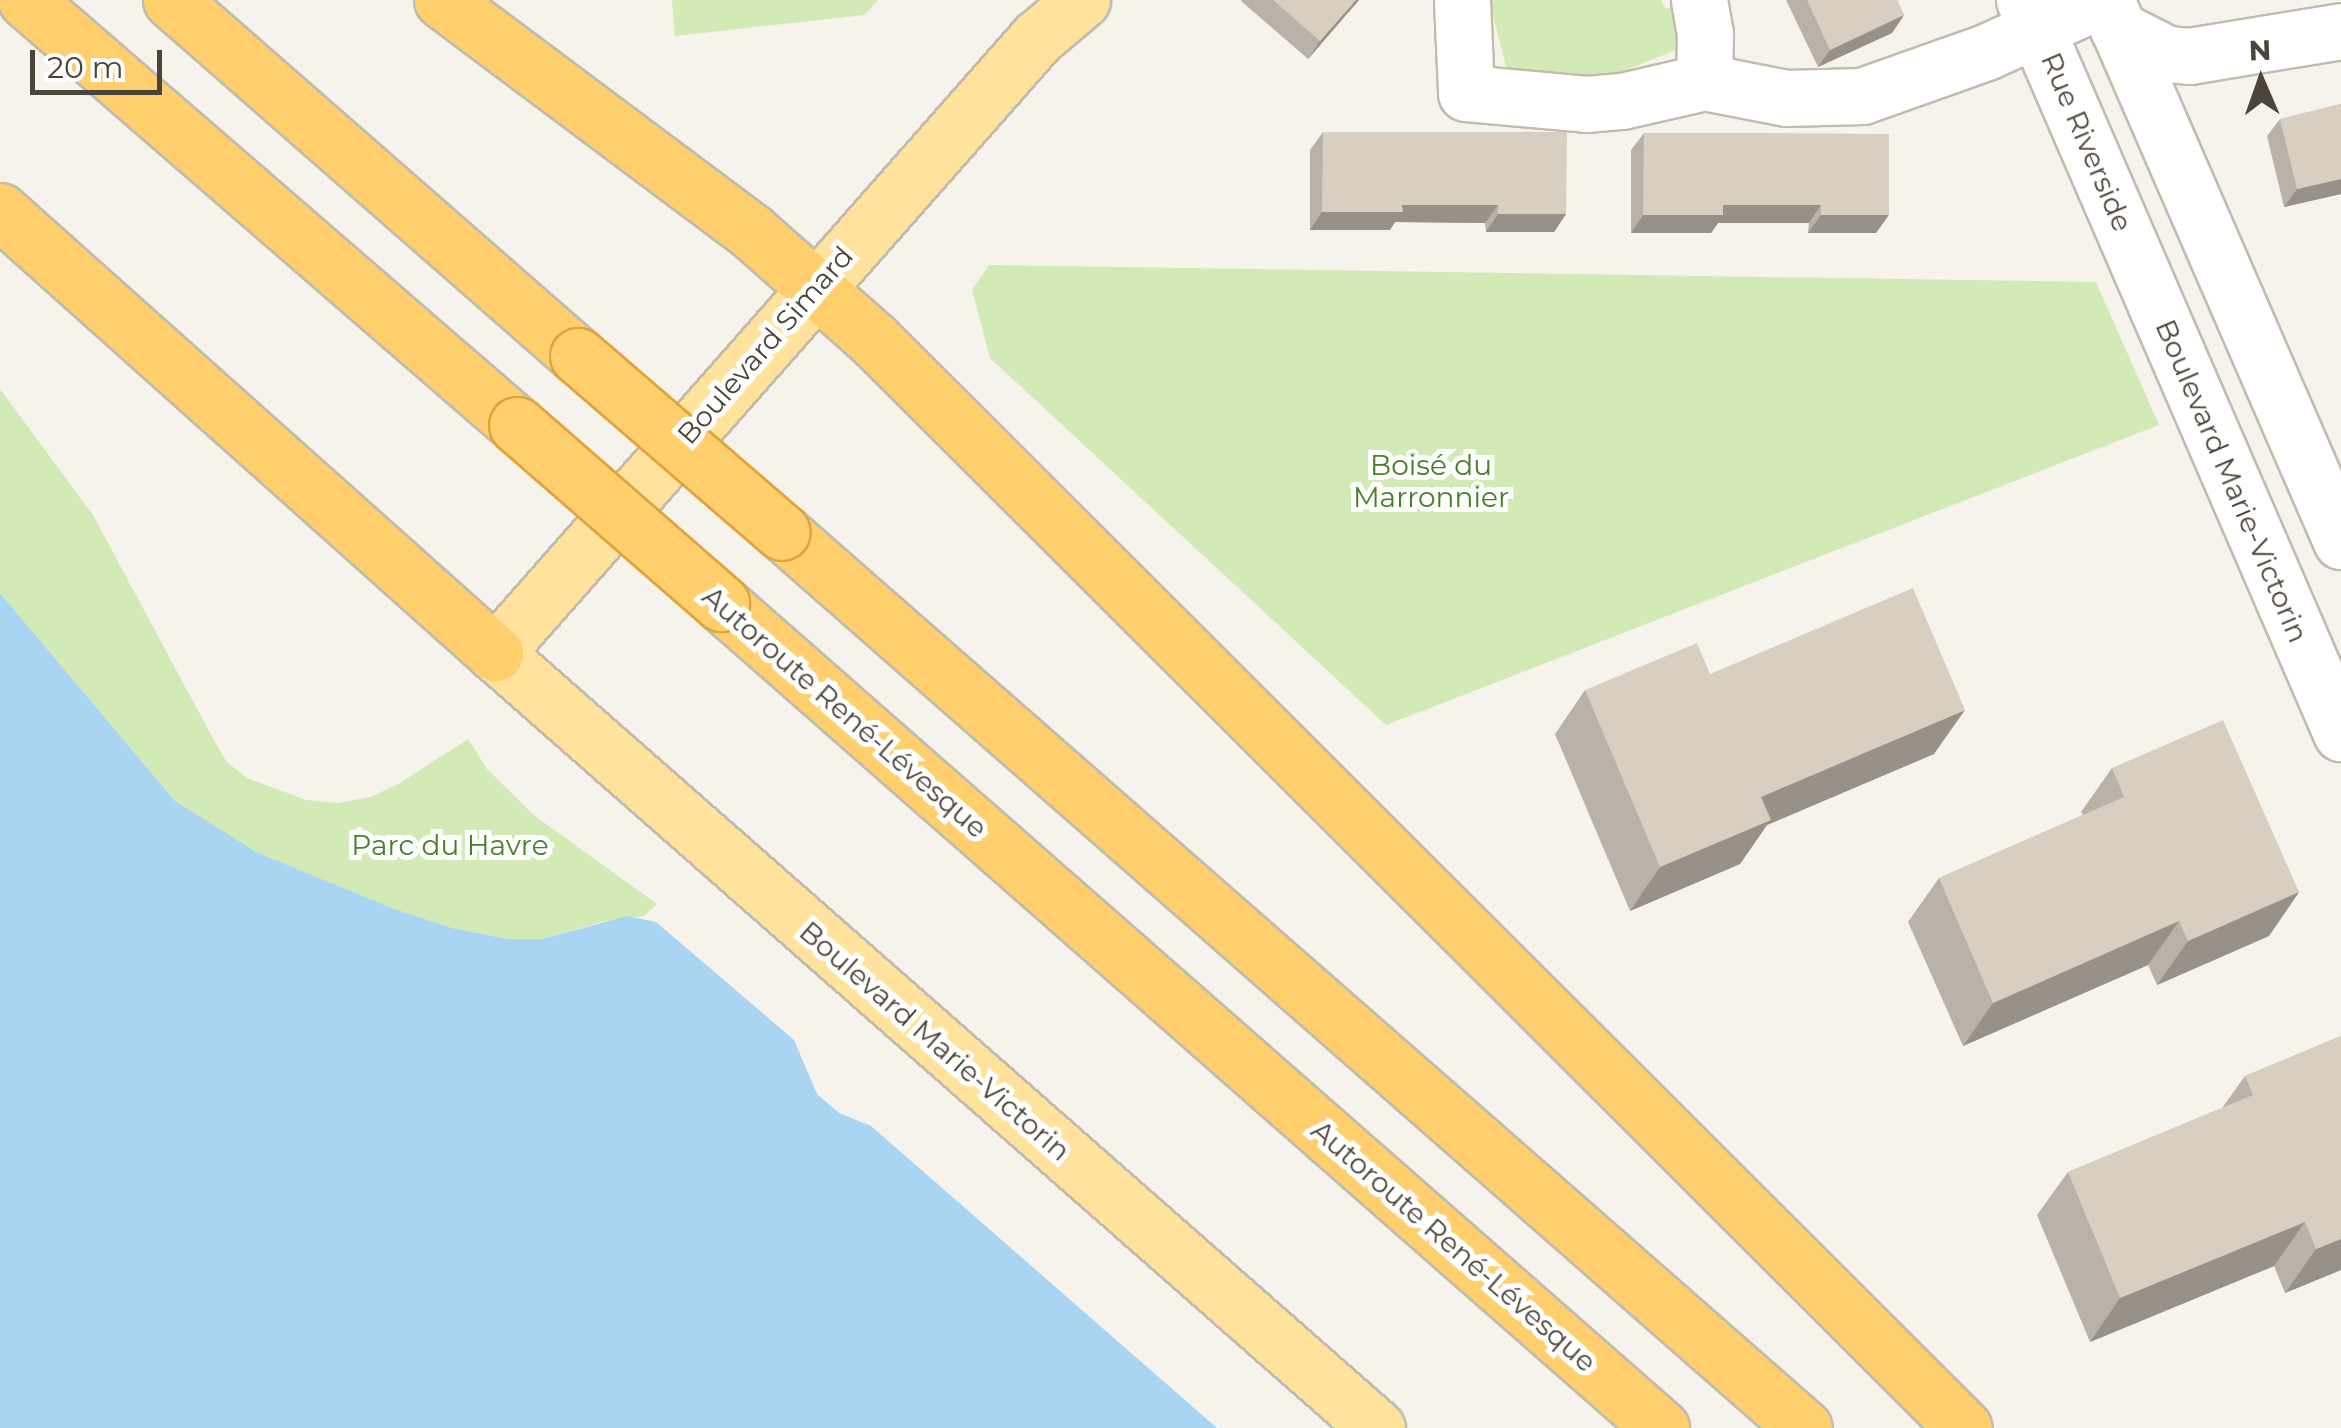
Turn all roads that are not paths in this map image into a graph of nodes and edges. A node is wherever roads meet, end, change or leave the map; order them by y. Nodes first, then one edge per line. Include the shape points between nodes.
1 (26, 0) edge
2 (171, 0) edge
3 (442, 0) edge
4 (1082, 0) edge
5 (1462, 0) edge
6 (1698, 0) edge
7 (2108, 10) edge
8 (2031, 14) edge
9 (1049, 19) edge
10 (2341, 31) edge
11 (1704, 82) junction
12 (0, 211) edge
13 (2148, 284) joint
14 (816, 288) junction
15 (2341, 542) edge
16 (495, 653) junction
17 (2341, 732) edge
18 (1377, 1428) edge
19 (1661, 1428) edge
20 (1804, 1428) edge
21 (1964, 1428) edge

1 - 19 highway, Autoroute René-Lévesque, bridge
2 - 20 highway, bridge
3 - 14 highway via 752,232
4 - 9 main road, Boulevard Simard
5 - 11 street via 1466,93 1586,104
6 - 11 street
7 - 8 street
7 - 10 street via 2177,56 2219,55
7 - 15 street
8 - 11 street via 1986,52 1862,96 1786,98
8 - 13 street, Rue Riverside
9 - 14 main road, Boulevard Simard
12 - 16 highway
13 - 17 street, Boulevard Marie-Victorin
14 - 16 main road, Boulevard Simard
14 - 21 highway
16 - 18 main road, Boulevard Marie-Victorin

